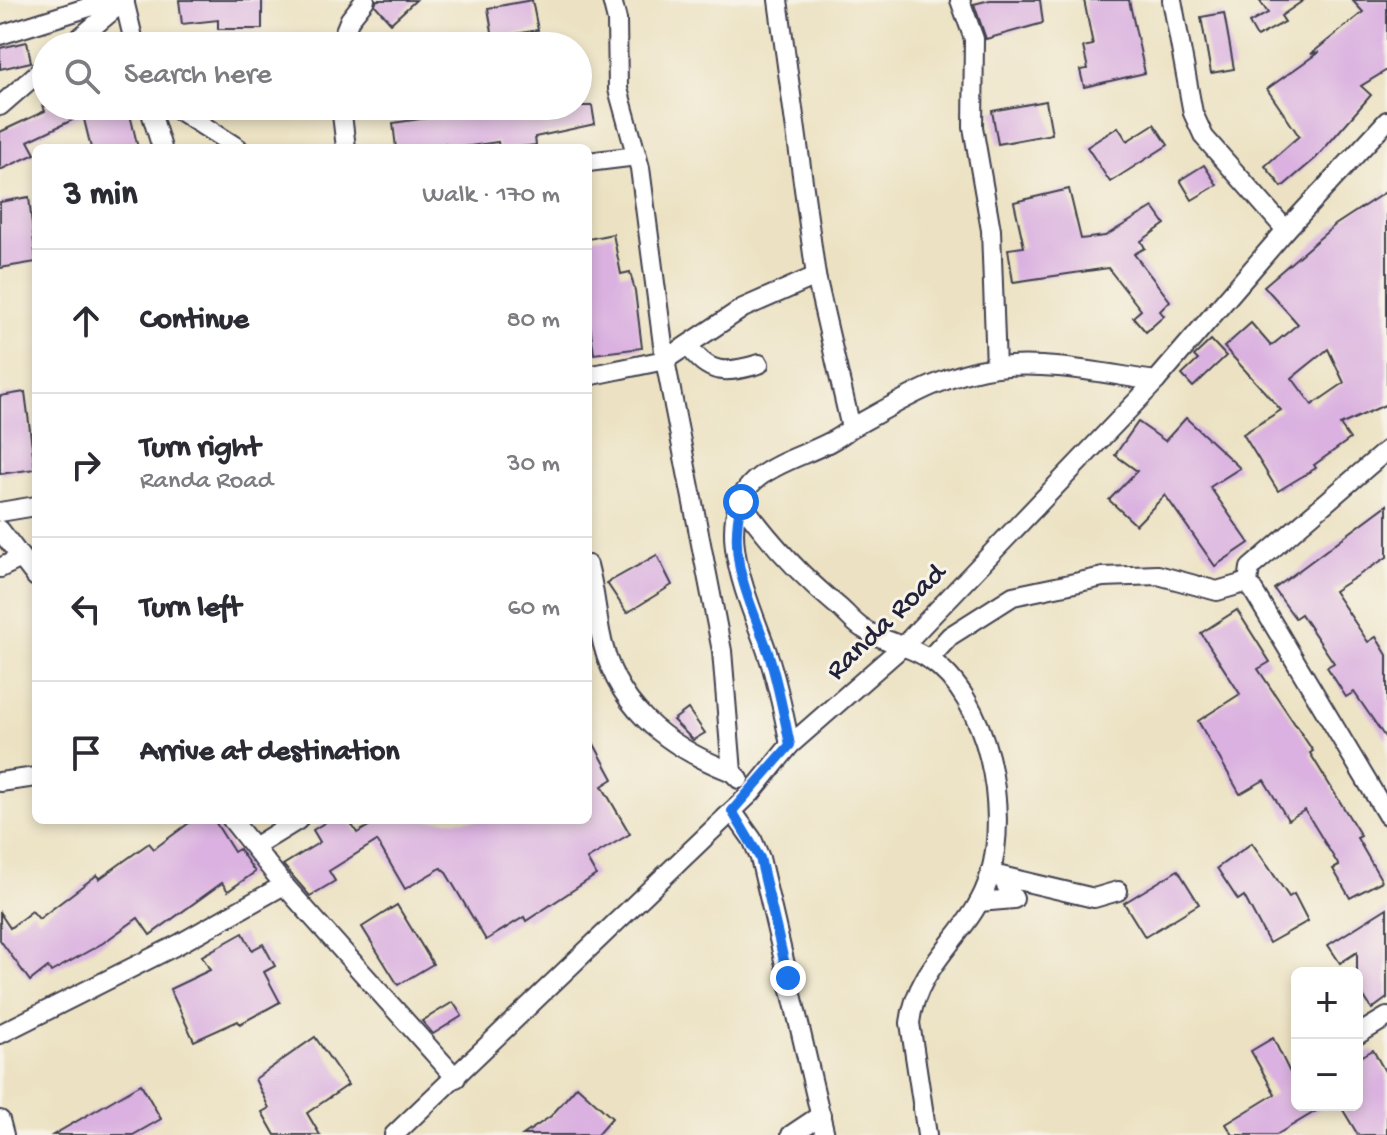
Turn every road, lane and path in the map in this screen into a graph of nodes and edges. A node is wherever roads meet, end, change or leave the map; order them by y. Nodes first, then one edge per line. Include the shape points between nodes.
1 (112, 0) edge
2 (124, 0) edge
3 (365, 0) edge
4 (612, 0) edge
5 (778, 0) edge
6 (960, 0) edge
7 (1172, 0) edge
8 (86, 32) edge
9 (132, 32) edge
10 (345, 32) edge
11 (0, 35) edge
12 (32, 78) edge
13 (0, 106) edge
14 (153, 120) edge
15 (194, 120) edge
16 (343, 120) edge
17 (1387, 121) edge
18 (161, 144) edge
19 (232, 144) edge
20 (346, 144) edge
21 (637, 156) junction
22 (592, 162) edge
23 (1286, 230) junction
24 (816, 276) junction
25 (688, 345) junction
26 (665, 360) junction
27 (759, 364) dead end
28 (996, 367) junction
29 (592, 375) edge
30 (1156, 381) junction
31 (851, 428) junction
32 (1387, 450) edge
33 (741, 502) junction
34 (32, 507) edge
35 (0, 512) edge
36 (0, 530) edge
37 (21, 558) junction
38 (0, 568) edge
39 (32, 572) edge
40 (592, 580) edge
41 (1248, 582) junction
42 (594, 635) edge
43 (903, 646) junction
44 (929, 659) junction
45 (790, 745) junction
46 (732, 772) junction
47 (32, 778) edge
48 (0, 782) edge
49 (751, 793) junction
50 (732, 811) junction
51 (1387, 815) edge
52 (235, 824) edge
53 (291, 824) edge
54 (254, 847) junction
55 (284, 885) junction
56 (1118, 891) dead end
57 (979, 902) junction
58 (1387, 1017) edge
59 (1363, 1031) edge
60 (0, 1034) edge
61 (456, 1078) junction
62 (821, 1115) junction
63 (0, 1120) edge
64 (4, 1135) edge
65 (394, 1135) edge
66 (791, 1135) edge
67 (825, 1135) edge
68 (927, 1135) edge

1 - 11 street
2 - 8 street
2 - 9 street
3 - 10 street
4 - 21 street via 618,89
5 - 24 street
6 - 28 street via 974,39 973,127 991,230
7 - 23 street via 1193,113 1204,137
12 - 13 street
14 - 18 street
15 - 19 street
16 - 20 street
17 - 23 street, Randa Road
21 - 22 street
21 - 26 street
23 - 30 street, Randa Road
24 - 25 street via 743,308
24 - 31 street
25 - 26 street
25 - 27 street via 699,362 717,370
26 - 29 street
26 - 46 street via 722,651
28 - 30 street via 1054,368
28 - 31 street via 921,391
30 - 43 street, Randa Road
31 - 33 street via 832,443 759,477
32 - 41 street via 1250,568
33 - 43 street via 767,539 815,589 863,629
33 - 45 street via 736,523 739,578 769,655
34 - 35 street
36 - 37 street
37 - 38 street
37 - 39 street
40 - 42 street via 599,606
41 - 44 street via 1217,591 1158,575 1103,577 1013,596 950,636
41 - 51 street
42 - 46 street via 640,716 665,739
43 - 44 street
43 - 45 street, Randa Road
44 - 57 street via 955,682 974,711 987,747 997,830 990,876
45 - 49 street, Randa Road
46 - 49 street
47 - 48 street
49 - 50 street, Randa Road
50 - 61 street, Randa Road
50 - 62 street via 760,858
52 - 54 street
53 - 54 street
54 - 55 street
55 - 60 street
55 - 61 street
56 - 57 street via 1094,898 1001,876 1014,899
57 - 68 street via 918,985 912,1004 910,1023
58 - 59 street
61 - 65 street, Randa Road
62 - 66 street
62 - 67 street
63 - 64 street

